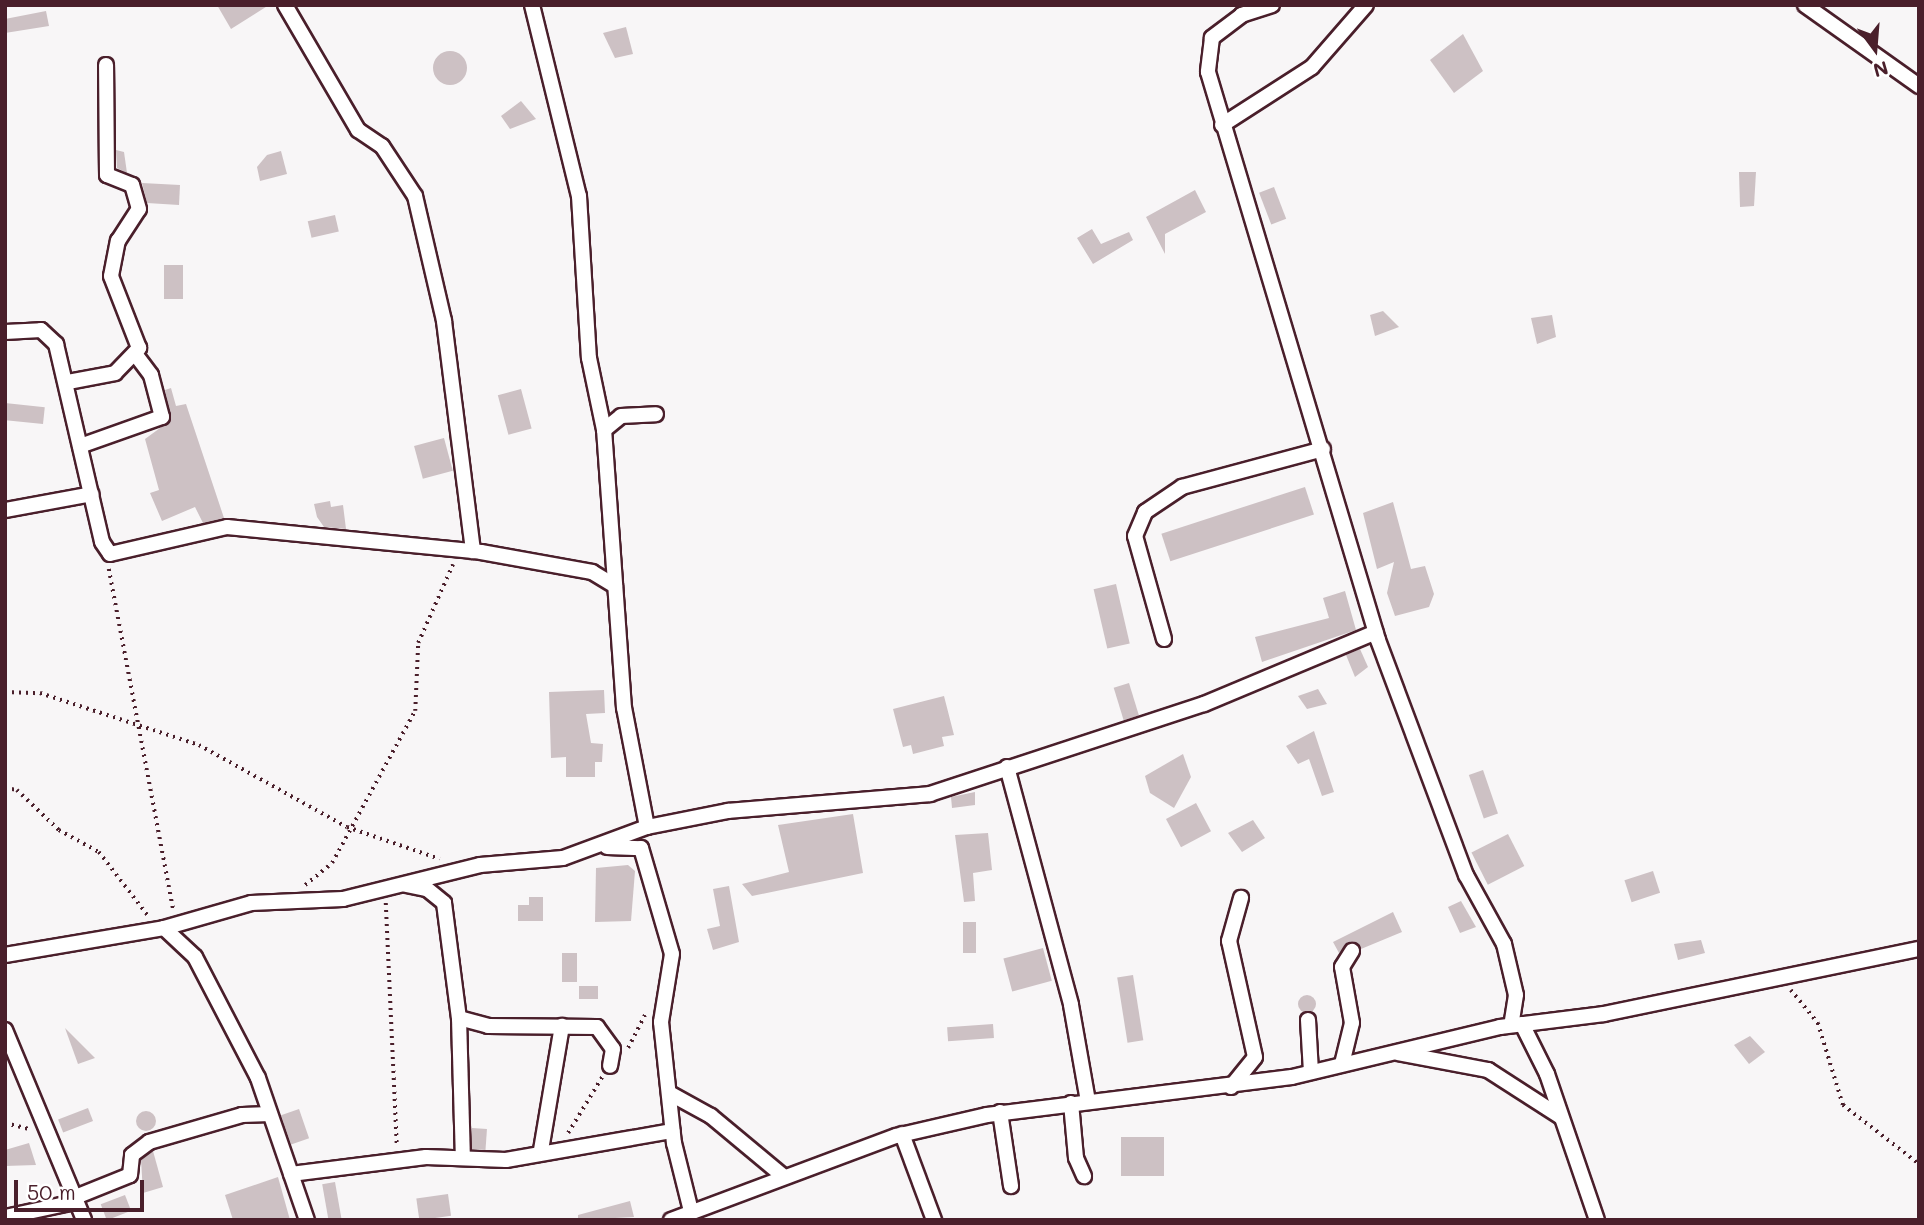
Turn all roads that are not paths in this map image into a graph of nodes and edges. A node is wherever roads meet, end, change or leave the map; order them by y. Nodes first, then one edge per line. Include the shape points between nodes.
1 (285, 5) edge
2 (532, 5) edge
3 (1272, 5) edge
4 (1366, 5) edge
5 (1805, 5) edge
6 (106, 65) dead end
7 (1919, 86) edge
8 (1222, 125) junction
9 (5, 332) edge
10 (136, 355) junction
11 (68, 383) junction
12 (656, 414) dead end
13 (604, 430) junction
14 (80, 446) junction
15 (1323, 449) junction
16 (92, 494) junction
17 (5, 510) edge
18 (467, 551) junction
19 (615, 586) junction
20 (1376, 632) junction
21 (1164, 639) dead end
22 (1007, 767) junction
23 (647, 827) junction
24 (599, 847) junction
25 (403, 884) junction
26 (1241, 898) dead end
27 (166, 927) junction
28 (1919, 949) edge
29 (1352, 951) dead end
30 (5, 955) edge
31 (459, 1018) junction
32 (1308, 1020) dead end
33 (1516, 1025) junction
34 (562, 1026) junction
35 (5, 1030) edge
36 (1387, 1052) junction
37 (1342, 1064) junction
38 (610, 1066) road end
39 (1311, 1072) junction
40 (1231, 1087) junction
41 (669, 1093) junction
42 (1088, 1101) junction
43 (1072, 1102) junction
44 (1000, 1112) junction
45 (270, 1114) junction
46 (1563, 1118) junction
47 (673, 1131) junction
48 (902, 1134) junction
49 (541, 1150) junction
50 (463, 1157) junction
51 (291, 1174) junction
52 (783, 1175) junction
53 (1084, 1176) dead end
54 (1011, 1186) dead end
55 (74, 1200) junction
56 (691, 1211) junction
57 (5, 1217) edge
58 (84, 1220) edge
59 (307, 1220) edge
60 (671, 1220) edge
61 (934, 1220) edge
62 (1597, 1220) edge

1 - 18 street via 358,130 382,146 415,196 444,321
2 - 13 street via 579,196 589,358
3 - 8 street via 1242,15 1212,38 1208,72
4 - 8 street via 1312,67
5 - 7 street
6 - 10 street via 107,174 132,185 139,209 118,241 111,276 138,337
8 - 15 street
9 - 11 street via 48,334
10 - 11 street via 115,373
10 - 14 street via 151,375 162,417
11 - 14 street
12 - 13 street via 621,416
13 - 19 street
14 - 16 street
15 - 20 street
15 - 21 street via 1182,487 1145,512 1135,536
16 - 17 street
16 - 18 street via 106,550 115,555 227,527
18 - 19 street via 592,572
19 - 23 street via 624,708
20 - 22 street via 1204,704
20 - 33 street via 1466,874 1504,944 1516,995
22 - 23 street via 930,794 752,807
22 - 42 street via 1080,1044
23 - 24 street
24 - 25 street via 550,860 474,867
24 - 41 street via 643,851 672,954 664,988
25 - 27 street via 343,899 251,903
25 - 31 street via 427,889 444,903
26 - 40 street via 1229,941 1255,1057
27 - 30 street
27 - 45 street via 195,957 258,1078
28 - 33 street via 1775,981
29 - 37 street via 1342,967 1352,1023
31 - 34 street via 488,1026
31 - 50 street
32 - 39 street
33 - 36 street
33 - 46 street
34 - 38 street via 605,1030 613,1049
34 - 49 street
35 - 55 street
36 - 37 street
36 - 46 street via 1488,1070
37 - 39 street
39 - 40 street
40 - 42 street
41 - 47 street
41 - 52 street via 711,1116
42 - 43 street
43 - 44 street
43 - 53 street via 1076,1158
44 - 48 street
44 - 54 street
45 - 51 street
45 - 55 street via 242,1115 149,1142 132,1155 130,1175
46 - 62 street
47 - 49 street
47 - 56 street
48 - 52 street
48 - 61 street
49 - 50 street via 506,1160
50 - 51 street via 397,1160
51 - 59 street
52 - 56 street
55 - 57 street
55 - 58 street
56 - 60 street

